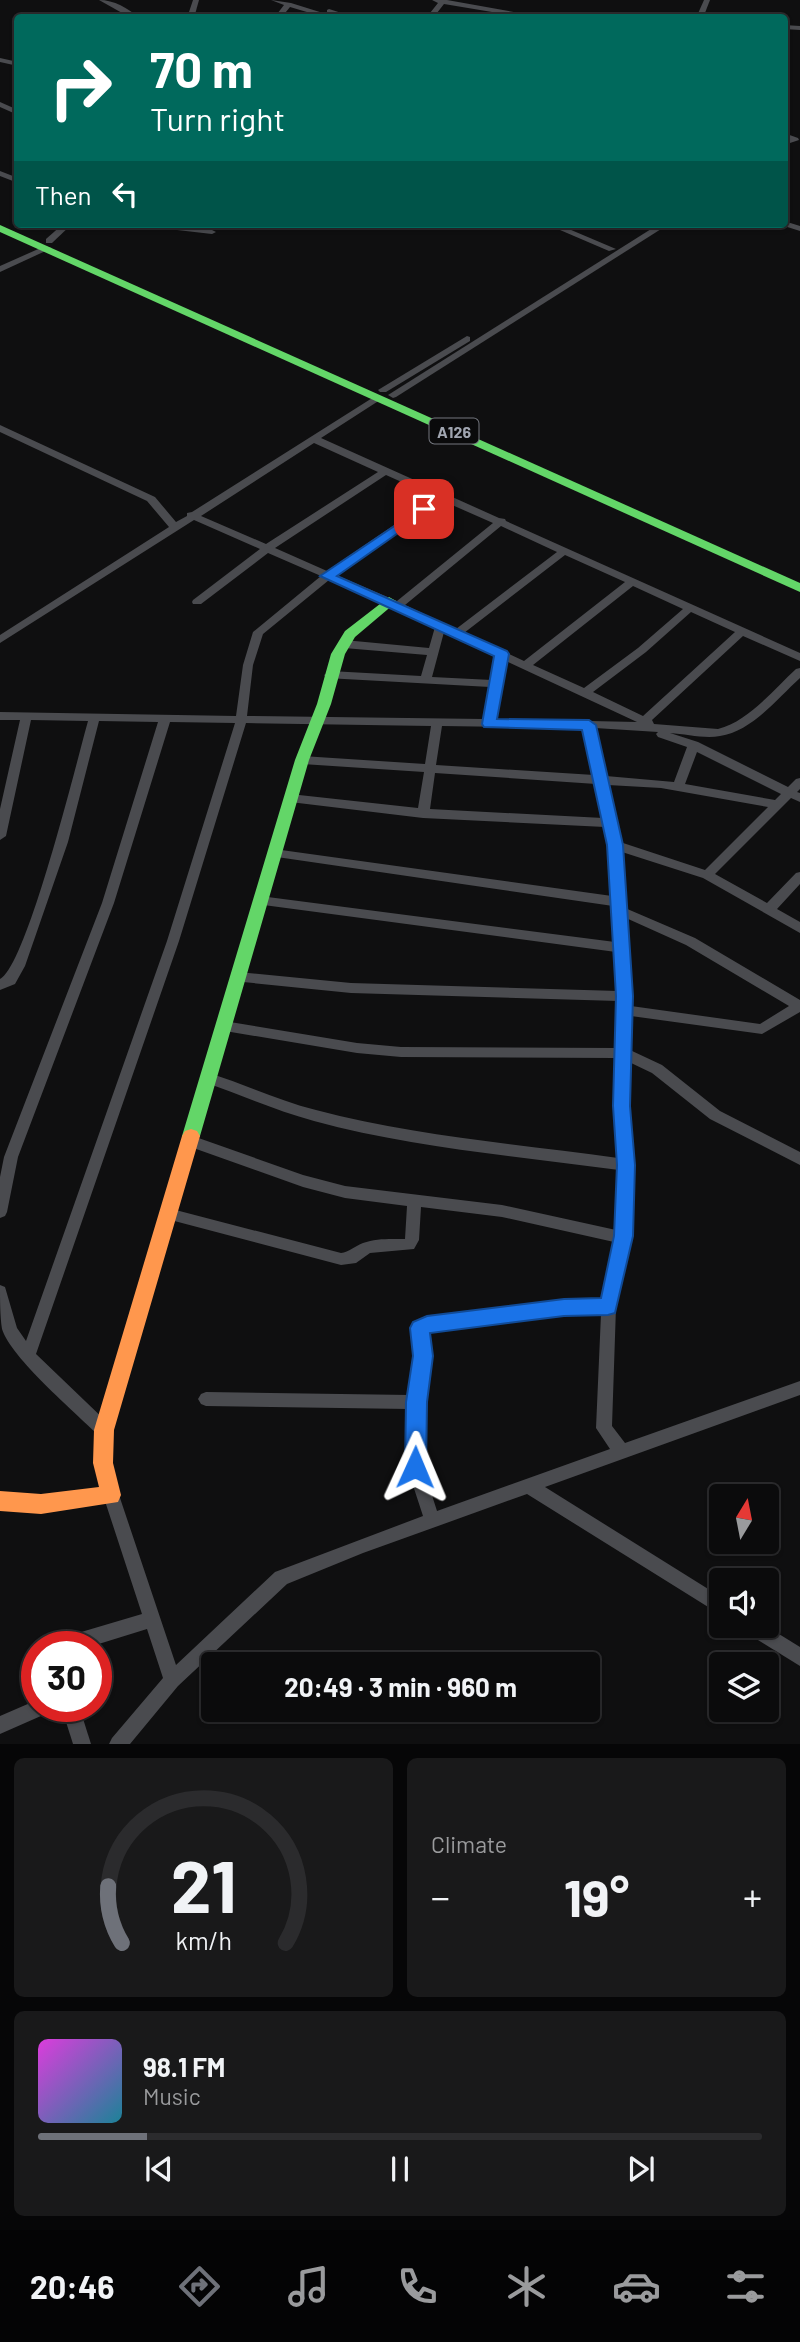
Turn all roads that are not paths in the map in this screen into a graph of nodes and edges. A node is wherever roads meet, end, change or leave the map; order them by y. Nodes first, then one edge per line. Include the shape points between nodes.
1 (102, 0) edge
2 (274, 0) edge
3 (292, 1) edge
4 (439, 1) edge
5 (130, 14) edge
6 (326, 14) edge
7 (338, 14) edge
8 (519, 14) edge
9 (0, 228) edge
10 (16, 228) edge
11 (64, 228) edge
12 (177, 228) edge
13 (560, 228) edge
14 (645, 228) edge
15 (658, 228) edge
16 (212, 232) dead end
17 (49, 245) junction
18 (612, 249) junction
19 (0, 269) edge
20 (384, 394) junction
21 (0, 428) edge
22 (314, 439) junction
23 (386, 471) junction
24 (443, 496) junction
25 (191, 515) junction
26 (500, 521) junction
27 (174, 526) junction
28 (266, 549) junction
29 (564, 551) junction
30 (327, 576) junction
31 (800, 577) edge
32 (632, 582) junction
33 (800, 587) edge
34 (197, 603) dead end
35 (393, 604) junction
36 (691, 607) junction
37 (441, 625) junction
38 (742, 631) junction
39 (457, 633) junction
40 (0, 640) edge
41 (344, 644) junction
42 (433, 652) junction
43 (502, 654) junction
44 (800, 657) edge
45 (526, 666) junction
46 (800, 672) edge
47 (330, 675) junction
48 (426, 679) junction
49 (497, 684) junction
50 (585, 693) junction
51 (0, 716) edge
52 (26, 717) junction
53 (94, 718) junction
54 (165, 719) junction
55 (241, 721) junction
56 (317, 721) junction
57 (644, 721) junction
58 (437, 723) junction
59 (489, 724) junction
60 (589, 725) junction
61 (627, 725) junction
62 (659, 728) junction
63 (694, 745) junction
64 (302, 760) junction
65 (430, 769) junction
66 (601, 780) junction
67 (800, 782) edge
68 (678, 786) junction
69 (788, 793) junction
70 (290, 798) junction
71 (800, 798) edge
72 (775, 804) junction
73 (423, 814) junction
74 (611, 823) junction
75 (0, 836) edge
76 (615, 845) junction
77 (274, 853) junction
78 (707, 875) junction
79 (800, 876) edge
80 (260, 901) junction
81 (620, 907) junction
82 (769, 909) junction
83 (800, 928) edge
84 (622, 948) junction
85 (238, 977) junction
86 (0, 985) edge
87 (625, 1003) junction
88 (800, 1006) edge
89 (224, 1026) junction
90 (623, 1053) junction
91 (209, 1078) junction
92 (190, 1141) junction
93 (800, 1159) edge
94 (626, 1165) junction
95 (414, 1201) junction
96 (0, 1212) edge
97 (168, 1214) junction
98 (624, 1236) junction
99 (0, 1292) edge
100 (608, 1307) junction
101 (28, 1356) junction
102 (800, 1388) edge
103 (206, 1399) dead end
104 (416, 1402) junction
105 (104, 1430) junction
106 (622, 1452) junction
107 (528, 1486) junction
108 (111, 1495) junction
109 (0, 1501) edge
110 (432, 1520) junction
111 (709, 1599) edge
112 (152, 1619) junction
113 (112, 1631) edge
114 (770, 1638) edge
115 (800, 1657) edge
116 (172, 1680) junction
117 (21, 1715) edge
118 (74, 1722) edge
119 (0, 1724) edge
120 (82, 1744) edge
121 (118, 1744) edge

1 - 5 street
2 - 3 street
3 - 6 street
3 - 7 street
4 - 8 street
9 - 17 main road, A126
10 - 17 main road, A126
11 - 17 street
12 - 16 street
13 - 18 street
14 - 18 street
15 - 20 street
17 - 19 street
17 - 20 main road, A126
18 - 20 street
20 - 22 street
20 - 31 main road, A126
20 - 33 main road, A126
21 - 27 street via 151,499
22 - 23 street
22 - 25 street
23 - 24 street
23 - 28 street
24 - 26 street
24 - 30 street
25 - 27 street
25 - 28 street
26 - 29 street
26 - 35 street
27 - 40 street
28 - 30 street
28 - 34 street
29 - 32 street
29 - 39 street
30 - 35 street
30 - 55 street via 258,632 248,665
32 - 36 street
32 - 45 street
35 - 37 street
35 - 41 main road via 364,620
36 - 38 street
36 - 50 street
37 - 39 street
37 - 42 street
38 - 44 street
38 - 57 street
39 - 43 street
41 - 42 street
41 - 47 main road
42 - 48 street
43 - 45 street
43 - 49 street
45 - 50 street
46 - 62 street via 726,732
47 - 48 street
47 - 56 main road
48 - 49 street
49 - 59 street
50 - 57 street
51 - 52 street
52 - 53 street
52 - 75 street
53 - 54 street
53 - 86 street via 46,892 19,966 10,981
54 - 55 street
54 - 96 street via 108,903 11,1157
55 - 56 street
55 - 101 street via 168,954
56 - 58 street
56 - 64 main road
57 - 62 street
58 - 59 street
58 - 65 street
59 - 60 street
60 - 61 street
60 - 66 street
61 - 62 street
61 - 63 street
63 - 68 street
63 - 69 street
64 - 65 street
64 - 70 main road
65 - 66 street
65 - 73 street
66 - 68 street
66 - 74 street
67 - 69 street
68 - 72 street
69 - 71 street
69 - 72 street
70 - 73 street
70 - 77 main road
72 - 78 street
73 - 74 street
74 - 76 street
76 - 78 street
76 - 81 street
77 - 80 main road
77 - 81 street
78 - 82 street
79 - 82 street
80 - 84 street
80 - 85 main road
81 - 84 street
81 - 88 street via 709,951
82 - 83 street
84 - 87 street
85 - 87 street
85 - 89 main road
87 - 88 street via 762,1029
87 - 90 street
89 - 90 street via 401,1052
89 - 91 main road
90 - 93 street via 657,1069 715,1115
90 - 94 street
91 - 92 main road
91 - 94 street via 354,1125
92 - 95 street via 303,1181
92 - 97 main road
94 - 98 street
95 - 97 street via 409,1245 373,1246 341,1259
95 - 98 street via 502,1211
97 - 105 main road
98 - 100 street
99 - 101 street via 10,1331
100 - 104 street via 564,1307 420,1328 422,1372
100 - 106 street via 604,1428
101 - 105 street
102 - 106 street
103 - 104 street
104 - 110 street via 415,1467
105 - 108 main road via 103,1463
106 - 107 street
107 - 110 street
107 - 111 street
108 - 109 main road via 19,1504
108 - 112 street
110 - 116 street via 281,1578
112 - 113 street
112 - 116 street
114 - 115 street
116 - 121 street
117 - 119 street
118 - 120 street

